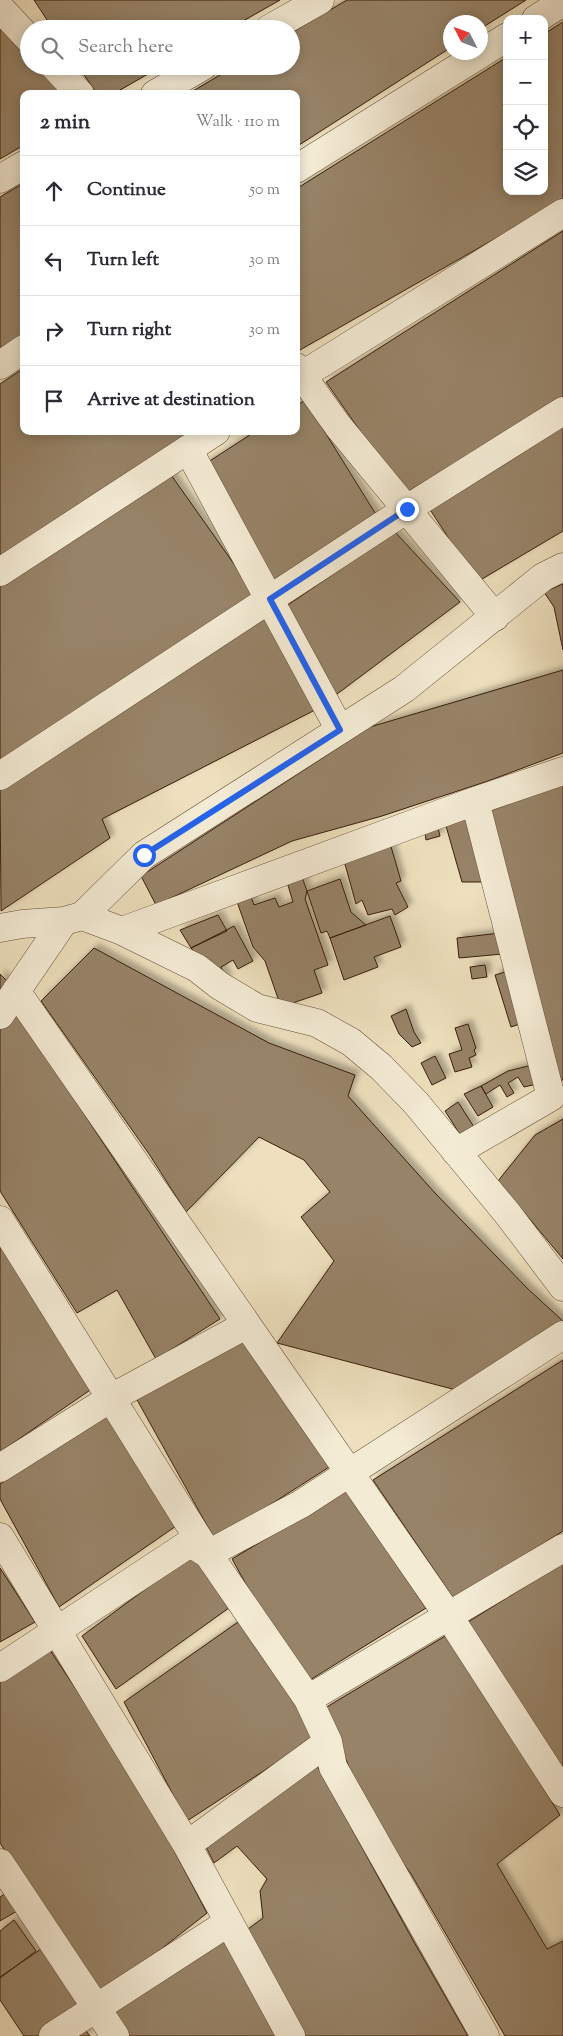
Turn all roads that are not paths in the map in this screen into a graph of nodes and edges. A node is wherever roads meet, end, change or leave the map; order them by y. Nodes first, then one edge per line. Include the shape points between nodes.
1 (320, 0) edge
2 (563, 2) edge
3 (5, 5) edge
4 (542, 15) edge
5 (285, 20) edge
6 (20, 26) edge
7 (503, 40) edge
8 (62, 75) edge
9 (188, 75) edge
10 (76, 90) edge
11 (162, 90) edge
12 (300, 166) edge
13 (20, 167) edge
14 (0, 179) edge
15 (563, 213) edge
16 (20, 352) edge
17 (0, 365) edge
18 (300, 373) edge
19 (300, 377) edge
20 (563, 411) edge
21 (210, 435) edge
22 (188, 449) junction
23 (407, 509) junction
24 (563, 567) edge
25 (0, 572) edge
26 (270, 599) junction
27 (495, 617) junction
28 (340, 730) junction
29 (563, 771) edge
30 (0, 776) edge
31 (474, 801) junction
32 (73, 919) junction
33 (0, 928) edge
34 (122, 931) junction
35 (16, 991) junction
36 (0, 1015) edge
37 (456, 1152) junction
38 (0, 1220) edge
39 (563, 1287) edge
40 (246, 1325) junction
41 (563, 1335) edge
42 (111, 1398) junction
43 (0, 1468) edge
44 (349, 1474) junction
45 (0, 1537) edge
46 (563, 1548) edge
47 (208, 1554) junction
48 (448, 1615) junction
49 (57, 1630) junction
50 (0, 1668) edge
51 (308, 1699) junction
52 (328, 1742) junction
53 (563, 1793) edge
54 (187, 1844) junction
55 (0, 1863) edge
56 (229, 1922) junction
57 (97, 2007) junction
58 (53, 2036) edge
59 (115, 2036) edge
60 (291, 2036) edge
61 (485, 2036) edge

1 - 5 street
2 - 4 street
3 - 6 street
7 - 12 street
8 - 10 street
9 - 11 street
13 - 14 street
15 - 18 street
16 - 17 street
19 - 23 street
20 - 23 street
21 - 22 street
22 - 25 street
22 - 26 street
23 - 26 street
23 - 27 street
24 - 27 street via 543,577
26 - 28 street
26 - 30 street
27 - 28 street via 404,689
28 - 32 street via 144,855
29 - 31 street
31 - 34 street
31 - 37 street via 551,1097
32 - 33 street
32 - 34 street
32 - 35 street
34 - 37 street via 197,968 257,1008 317,1023 351,1042 416,1103
35 - 36 street
35 - 40 street
37 - 39 street
38 - 42 street
40 - 42 street
40 - 44 street
41 - 44 street
42 - 43 street
42 - 47 street
44 - 47 street
44 - 48 street
45 - 49 street
46 - 48 street
47 - 49 street via 190,1543
47 - 51 street
48 - 51 street
48 - 53 street
49 - 50 street
49 - 54 street
51 - 52 street
52 - 54 street
52 - 61 street via 333,1767
54 - 56 street
55 - 57 street
56 - 57 street
56 - 60 street
57 - 58 street
57 - 59 street

